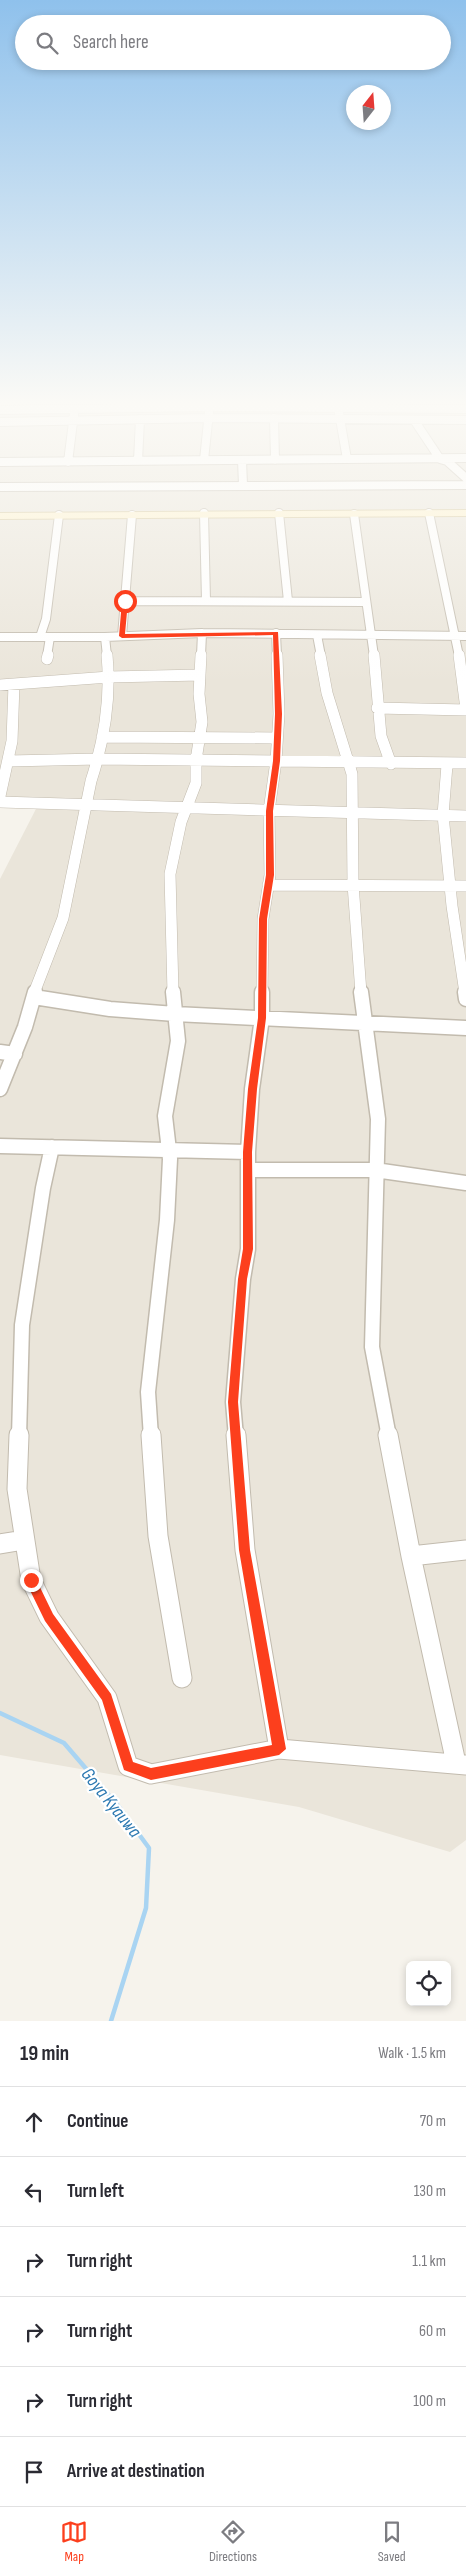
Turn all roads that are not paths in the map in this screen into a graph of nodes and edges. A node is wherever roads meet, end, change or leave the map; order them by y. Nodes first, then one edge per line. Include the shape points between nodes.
1 (204, 513) junction
2 (279, 513) junction
3 (429, 513) junction
4 (466, 513) edge
5 (354, 514) junction
6 (59, 515) junction
7 (132, 515) junction
8 (0, 516) edge
9 (125, 601) junction
10 (206, 601) junction
11 (288, 601) junction
12 (365, 602) junction
13 (202, 633) junction
14 (276, 633) junction
15 (317, 635) junction
16 (122, 636) junction
17 (372, 636) junction
18 (456, 636) junction
19 (466, 636) edge
20 (0, 637) edge
21 (45, 637) junction
22 (106, 637) junction
23 (47, 659) dead end
24 (200, 675) junction
25 (109, 677) junction
26 (14, 684) junction
27 (0, 685) edge
28 (377, 708) junction
29 (466, 710) edge
30 (200, 737) junction
31 (102, 738) junction
32 (276, 738) junction
33 (98, 759) junction
34 (196, 760) junction
35 (276, 761) junction
36 (9, 762) junction
37 (466, 763) edge
38 (350, 764) junction
39 (391, 764) junction
40 (447, 765) junction
41 (0, 796) edge
42 (0, 802) edge
43 (86, 804) junction
44 (188, 808) junction
45 (269, 811) junction
46 (352, 811) junction
47 (443, 815) junction
48 (466, 816) edge
49 (353, 884) junction
50 (268, 885) junction
51 (450, 886) junction
52 (466, 886) edge
53 (34, 997) junction
54 (466, 999) edge
55 (175, 1014) junction
56 (262, 1018) junction
57 (364, 1023) junction
58 (466, 1028) edge
59 (0, 1052) edge
60 (15, 1054) junction
61 (0, 1090) edge
62 (0, 1146) edge
63 (52, 1148) junction
64 (169, 1149) junction
65 (248, 1152) junction
66 (248, 1170) junction
67 (375, 1170) junction
68 (466, 1183) edge
69 (24, 1540) junction
70 (0, 1544) edge
71 (466, 1550) edge
72 (411, 1556) junction
73 (182, 1678) dead end
74 (279, 1749) junction
75 (461, 1764) edge

1 - 2 street
1 - 7 street
1 - 10 street
2 - 5 street
2 - 11 street
3 - 4 street
3 - 5 street
3 - 18 street
5 - 12 street
6 - 7 street
6 - 8 street
6 - 21 street
7 - 9 street
9 - 10 street
9 - 16 street
10 - 11 street
11 - 12 street
12 - 17 street
13 - 14 street
13 - 16 street
13 - 24 street
14 - 15 street
14 - 32 street via 279,714
15 - 17 street
15 - 38 street via 327,693
16 - 22 street
17 - 18 street
17 - 28 street
18 - 19 street
18 - 29 street
20 - 21 street
21 - 22 street
21 - 23 street
22 - 25 street
24 - 25 street
24 - 30 street
25 - 26 street
25 - 31 street
26 - 27 street
26 - 36 street via 16,714
28 - 29 street
28 - 39 street via 381,736
30 - 31 street
30 - 32 street
30 - 34 street
31 - 33 street
32 - 35 street
33 - 34 street
33 - 36 street
33 - 43 street
34 - 35 street
34 - 44 street via 196,783
35 - 38 street
35 - 45 street
36 - 41 street
37 - 40 street
38 - 39 street
38 - 46 street
39 - 40 street
40 - 47 street
42 - 43 street
43 - 44 street
43 - 53 street via 62,918
44 - 45 street
44 - 55 street via 181,822 170,874
45 - 46 street
45 - 50 street
46 - 47 street
46 - 49 street
47 - 48 street
47 - 51 street
49 - 50 street
49 - 51 street
49 - 57 street
50 - 56 street via 263,919
51 - 52 street
51 - 54 street
53 - 55 street via 110,1009
53 - 60 street
55 - 56 street
55 - 64 street via 178,1041 165,1116
56 - 57 street
56 - 65 street via 252,1089
57 - 58 street
57 - 67 street via 378,1118
59 - 60 street
60 - 61 street
62 - 63 street
63 - 64 street
63 - 69 street via 22,1325 17,1489
64 - 65 street
64 - 73 street via 167,1220 148,1392 158,1536
65 - 66 street
66 - 67 street
66 - 74 street via 248,1249 233,1402 245,1550
67 - 68 street
67 - 72 street via 372,1346
69 - 70 street
69 - 74 street via 31,1580 49,1617 107,1698 128,1766 151,1774
71 - 72 street
72 - 75 street
74 - 75 street

